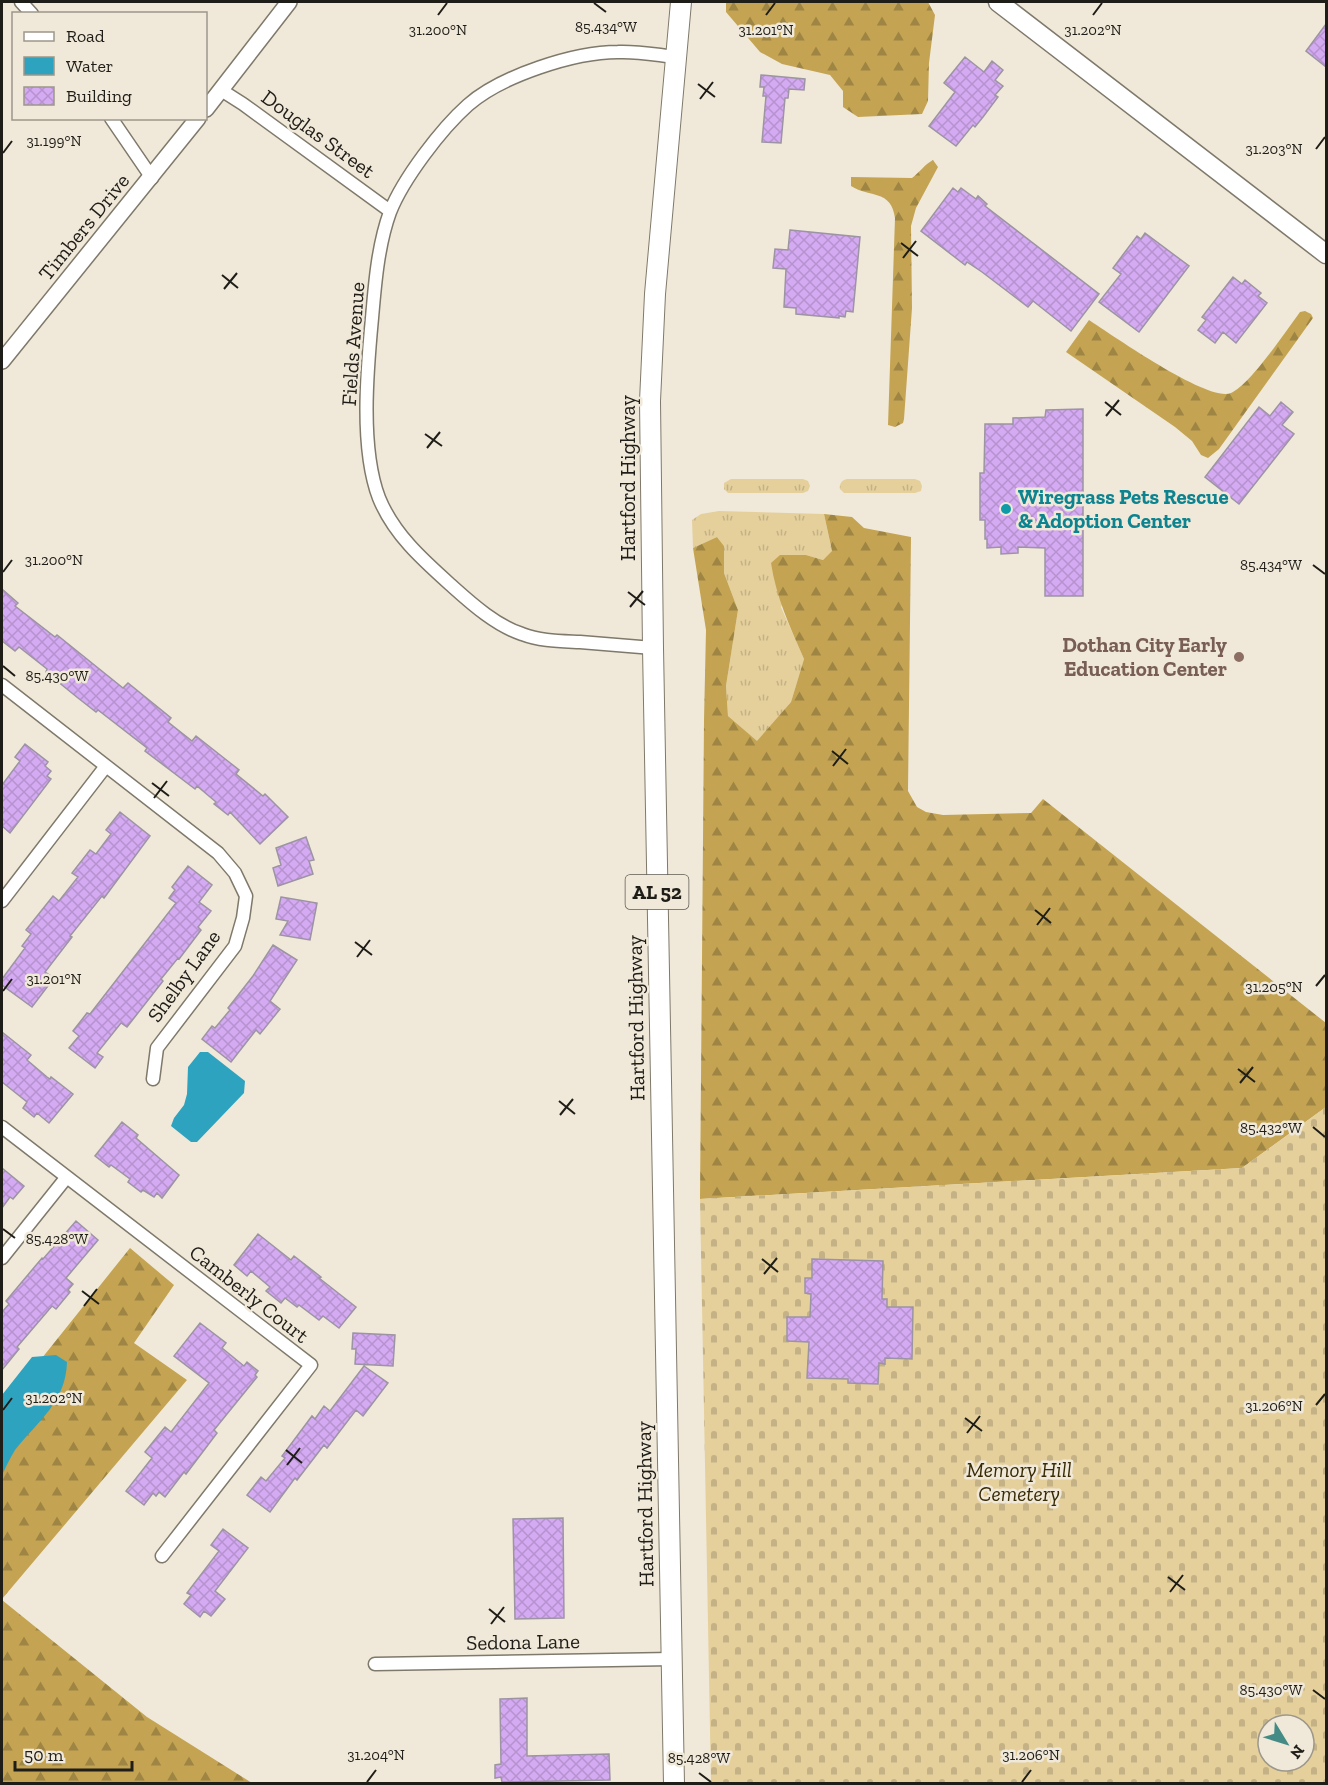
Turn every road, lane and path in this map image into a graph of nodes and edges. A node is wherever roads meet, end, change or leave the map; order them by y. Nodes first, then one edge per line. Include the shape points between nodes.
1 (289, 2) edge
2 (681, 2) edge
3 (998, 2) edge
4 (676, 57) junction
5 (221, 90) junction
6 (207, 109) edge
7 (112, 120) edge
8 (196, 120) edge
9 (152, 178) junction
10 (390, 211) junction
11 (1326, 252) edge
12 (2, 361) edge
13 (653, 648) junction
14 (2, 686) edge
15 (106, 766) junction
16 (2, 901) edge
17 (153, 1079) dead end
18 (2, 1127) edge
19 (66, 1178) junction
20 (2, 1258) edge
21 (162, 1556) dead end
22 (672, 1659) junction
23 (375, 1664) dead end
24 (674, 1784) edge

1 - 5 street
2 - 4 main road, Hartford Highway / AL 52
3 - 11 main road
4 - 10 street, Fields Avenue via 619,52 584,55 500,85 469,104 441,132
4 - 13 main road, Hartford Highway / AL 52 via 652,353
5 - 6 street
5 - 10 street, Douglas Street
7 - 9 street
8 - 9 street, Timbers Drive
9 - 12 street, Timbers Drive
10 - 13 street, Fields Avenue via 376,280 368,392 371,469 390,520 421,558 502,625 544,640
13 - 22 main road, Hartford Highway / AL 52
14 - 15 street, Shelby Lane
15 - 16 street
15 - 17 street, Shelby Lane via 218,853 235,873 246,896 235,946 157,1048
18 - 19 street, Camberly Court
19 - 20 street
19 - 21 street, Camberly Court via 311,1365
22 - 23 street, Sedona Lane
22 - 24 main road, Hartford Highway / AL 52

